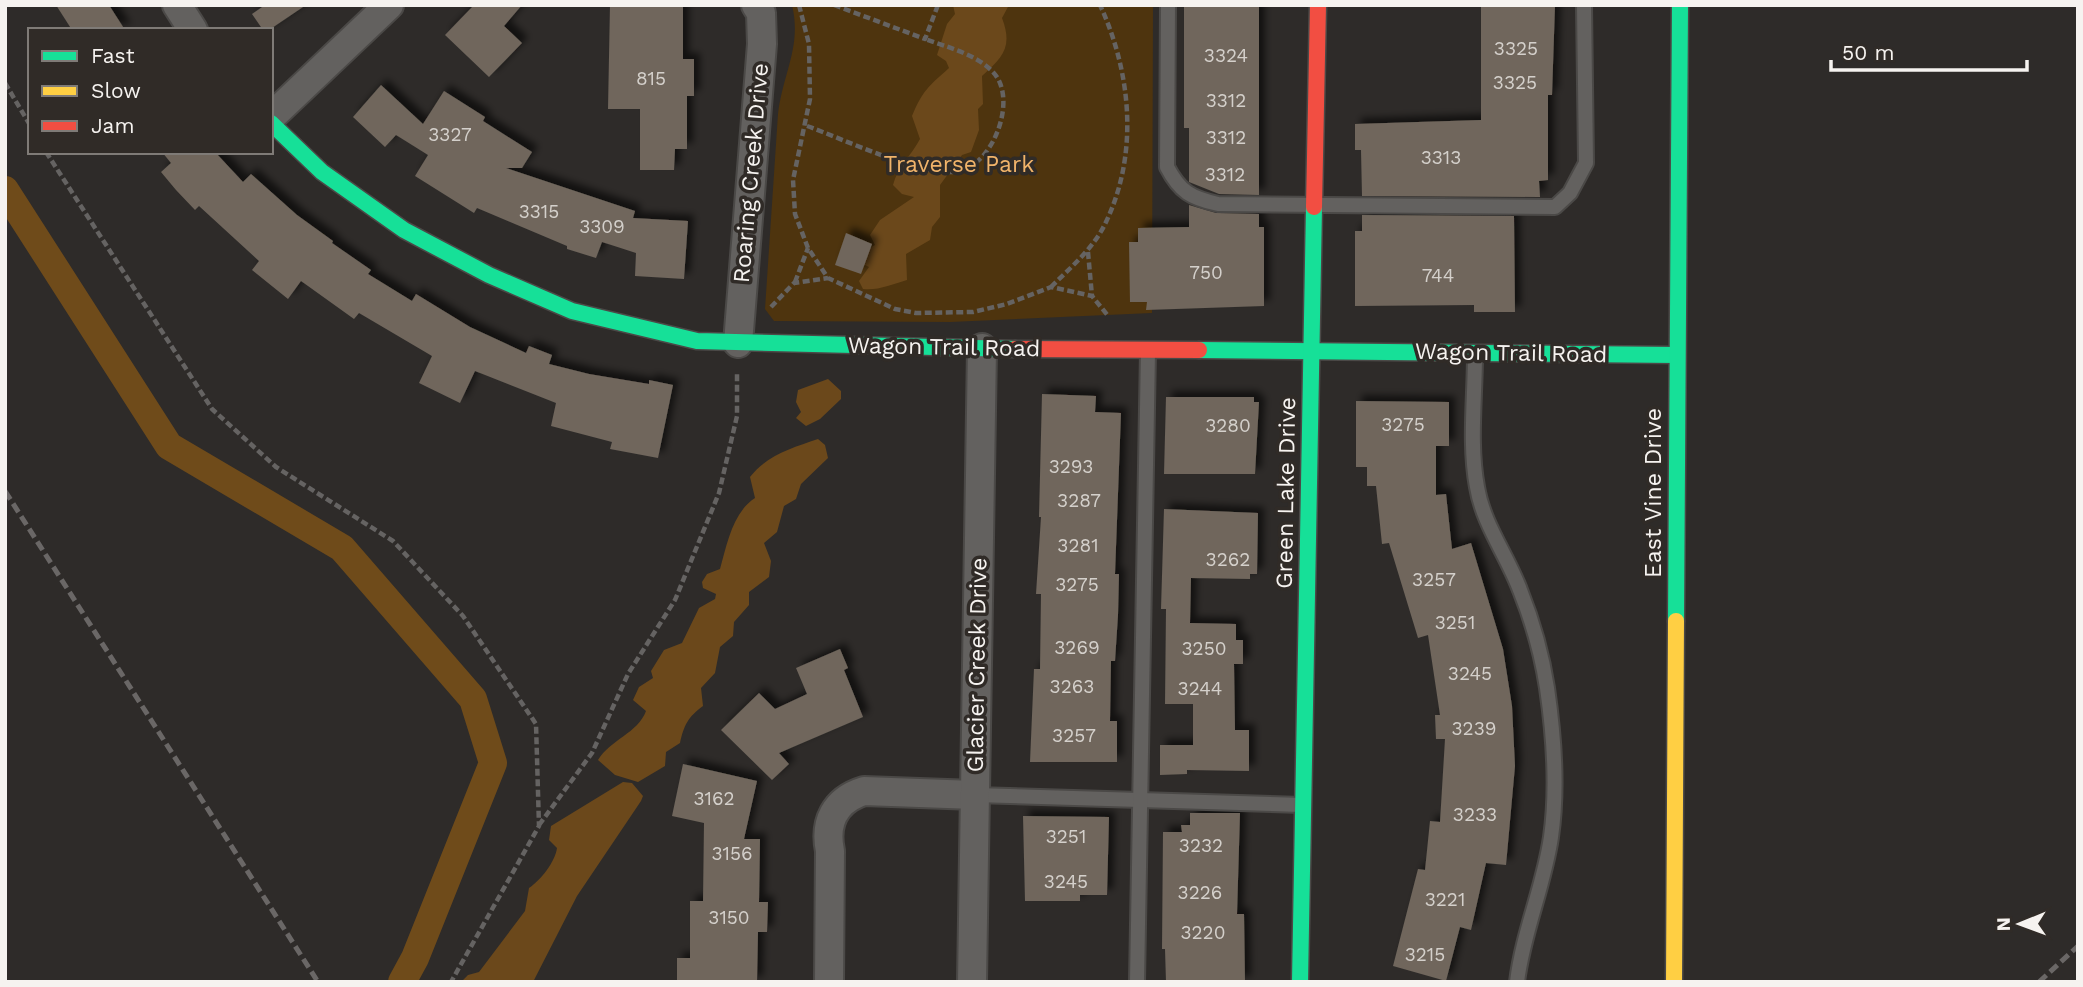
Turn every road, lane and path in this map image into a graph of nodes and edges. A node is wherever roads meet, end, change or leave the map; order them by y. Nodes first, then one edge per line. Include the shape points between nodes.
1 (177, 5) edge
2 (389, 5) edge
3 (756, 5) edge
4 (799, 5) edge
5 (834, 5) edge
6 (938, 5) edge
7 (1100, 5) edge
8 (1168, 5) edge
9 (1318, 5) edge
10 (1584, 5) edge
11 (1680, 5) edge
12 (192, 28) edge
13 (925, 39) junction
14 (5, 83) edge
15 (273, 115) edge
16 (28, 122) edge
17 (273, 125) edge
18 (807, 126) junction
19 (47, 154) edge
20 (1314, 204) junction
21 (808, 248) junction
22 (1088, 251) junction
23 (828, 278) junction
24 (794, 283) junction
25 (1051, 287) junction
26 (1093, 296) junction
27 (771, 307) dead end
28 (1111, 321) dead end
29 (738, 343) junction
30 (982, 348) junction
31 (1148, 350) junction
32 (1311, 351) junction
33 (1475, 353) junction
34 (1677, 355) junction
35 (975, 796) junction
36 (1140, 799) junction
37 (1303, 805) junction
38 (539, 826) junction
39 (451, 982) edge
40 (829, 982) edge
41 (972, 982) edge
42 (1136, 982) edge
43 (1300, 982) edge
44 (1517, 982) edge
45 (1674, 982) edge

1 - 12 street
2 - 15 street
3 - 29 street, Roaring Creek Drive via 761,13 762,44
4 - 18 path via 809,44
5 - 13 path
6 - 13 path
7 - 22 path via 1114,36 1127,93 1126,148 1106,223
8 - 20 lane via 1167,167 1177,187 1191,198 1218,204
9 - 20 street, Green Lake Drive
10 - 20 lane via 1587,163 1570,193 1555,207
11 - 34 street, East Vine Drive
13 - 18 path via 993,71 1004,90 1002,113 986,155 976,164 958,172 935,171
14 - 16 path
17 - 29 street, Wagon Trail Road via 322,172 404,230 489,275 572,311 697,341
18 - 21 path via 793,180 794,214
19 - 38 path via 212,409 276,467 393,541 463,616 536,724
20 - 32 street, Green Lake Drive
21 - 23 path
21 - 24 path
22 - 25 path
22 - 26 path
23 - 24 path
23 - 25 path via 895,309 916,313 973,312
24 - 27 path
25 - 26 path
26 - 28 path
29 - 30 street, Wagon Trail Road
29 - 38 path via 737,416 719,493 675,600 628,674 592,753
30 - 31 street, Wagon Trail Road
30 - 35 street, Glacier Creek Drive
31 - 32 street, Wagon Trail Road
31 - 36 lane
32 - 33 street, Wagon Trail Road
32 - 37 street, Green Lake Drive
33 - 34 street, Wagon Trail Road
33 - 44 lane via 1477,488 1485,518 1520,590 1534,632 1552,739 1551,836
34 - 45 street, East Vine Drive
35 - 36 lane
35 - 40 street via 864,791 837,808 827,836
35 - 41 street, Glacier Creek Drive
36 - 37 lane
36 - 42 lane
37 - 43 street, Green Lake Drive
38 - 39 path

